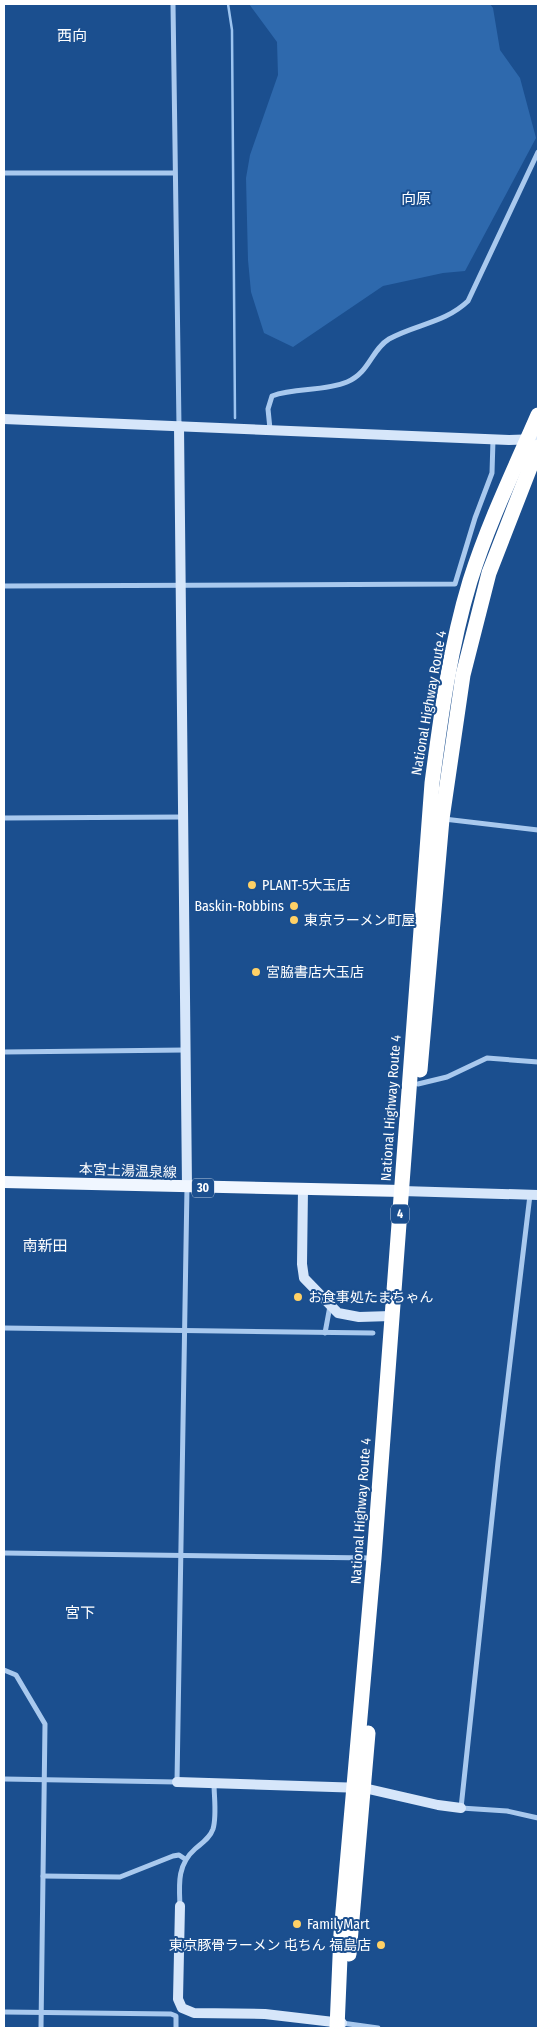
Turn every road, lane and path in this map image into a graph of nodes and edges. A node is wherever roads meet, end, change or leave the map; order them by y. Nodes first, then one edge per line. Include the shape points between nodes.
1 (173, 4) edge
2 (538, 152) edge
3 (4, 173) edge
4 (174, 173) junction
5 (538, 415) edge
6 (4, 419) edge
7 (180, 426) junction
8 (270, 429) junction
9 (493, 439) junction
10 (535, 442) edge
11 (4, 586) edge
12 (182, 586) junction
13 (184, 817) junction
14 (4, 818) edge
15 (442, 819) junction
16 (538, 830) edge
17 (185, 1050) junction
18 (4, 1052) edge
19 (538, 1062) edge
20 (418, 1084) junction
21 (4, 1182) edge
22 (187, 1187) junction
23 (303, 1190) junction
24 (407, 1192) junction
25 (534, 1195) edge
26 (330, 1306) junction
27 (391, 1316) junction
28 (4, 1328) edge
29 (186, 1331) junction
30 (325, 1333) junction
31 (373, 1333) dead end
32 (4, 1553) edge
33 (180, 1555) junction
34 (374, 1558) junction
35 (4, 1670) edge
36 (4, 1779) edge
37 (44, 1780) junction
38 (177, 1782) junction
39 (214, 1783) junction
40 (359, 1788) junction
41 (461, 1808) junction
42 (538, 1818) edge
43 (185, 1859) junction
44 (43, 1876) junction
45 (180, 1906) joint
46 (4, 2012) edge
47 (179, 2012) junction
48 (41, 2013) junction
49 (339, 2026) edge
50 (41, 2028) edge
51 (176, 2028) edge
52 (378, 2028) edge

1 - 4 street
2 - 8 street via 468,301 448,316 388,340 360,375 346,382 272,396 268,409
3 - 4 street
4 - 7 street
5 - 10 highway, National Highway Route 4 / 4
6 - 7 street
7 - 8 street
7 - 12 street
8 - 9 street
9 - 10 street
9 - 12 street via 492,473 455,584
10 - 15 highway, National Highway Route 4 / 4 via 479,606 463,674
10 - 24 highway, National Highway Route 4 / 4 via 489,528 470,581 441,712 429,803
11 - 12 street
12 - 13 street
13 - 14 street
13 - 17 street
15 - 16 street
15 - 20 highway, National Highway Route 4 / 4
17 - 18 street
17 - 22 street
19 - 20 street via 487,1058 447,1077
20 - 24 highway, National Highway Route 4 / 4
21 - 22 main road, 本宮土湯温泉線 / 30
22 - 23 main road, 本宮土湯温泉線 / 30
22 - 29 street
23 - 24 main road, 本宮土湯温泉線 / 30
23 - 26 street via 302,1272
24 - 25 street
24 - 27 highway, National Highway Route 4 / 4
24 - 40 highway, National Highway Route 4 / 4
25 - 41 street via 498,1462
26 - 27 street via 345,1316
26 - 30 street
27 - 34 highway, National Highway Route 4 / 4
28 - 29 street
29 - 30 street
29 - 33 street
30 - 31 street
32 - 33 street
33 - 34 street
33 - 38 street
34 - 40 highway, National Highway Route 4 / 4
35 - 37 street via 16,1676 44,1724
36 - 37 street
37 - 38 street
37 - 44 street
38 - 39 street
39 - 40 street
39 - 43 street via 212,1830
40 - 41 street
40 - 49 highway, National Highway Route 4 / 4 via 340,1934
41 - 42 street via 508,1811
43 - 44 street via 173,1856 120,1877
43 - 45 street via 180,1873
44 - 48 street
45 - 47 street
46 - 48 street
47 - 48 street
47 - 49 street via 265,2014
47 - 51 street
48 - 50 street
49 - 52 street

